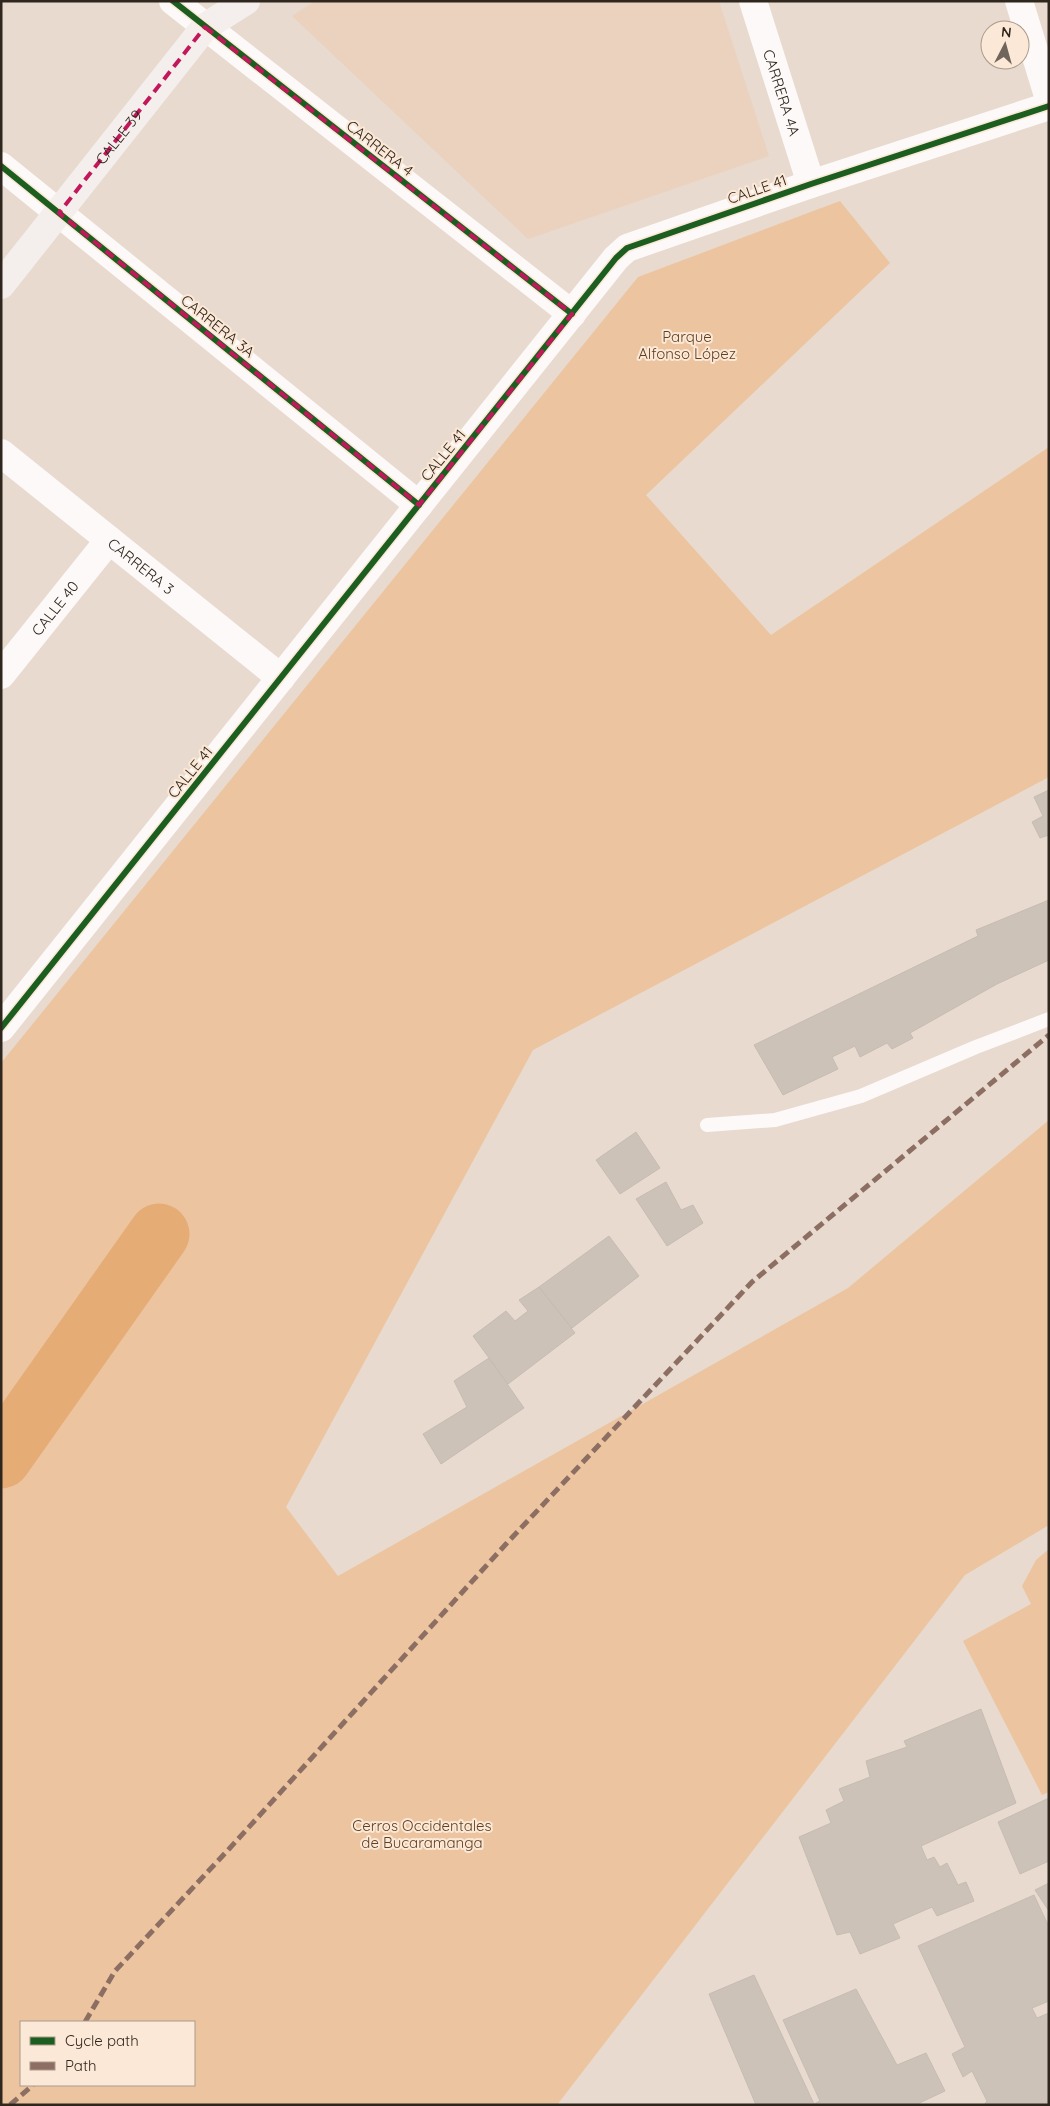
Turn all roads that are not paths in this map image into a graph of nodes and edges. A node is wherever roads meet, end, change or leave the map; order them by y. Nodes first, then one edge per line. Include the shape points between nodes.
1 (173, 1) edge
2 (246, 1) edge
3 (753, 1) edge
4 (1019, 1) edge
5 (206, 27) junction
6 (1049, 99) edge
7 (1049, 106) edge
8 (1, 166) edge
9 (811, 184) junction
10 (59, 213) junction
11 (1, 285) edge
12 (572, 314) junction
13 (1, 453) edge
14 (419, 505) junction
15 (109, 540) junction
16 (1, 676) edge
17 (281, 678) junction
18 (1049, 1019) edge
19 (1, 1028) edge
20 (707, 1124) dead end

1 - 5 street, CARRERA 4
2 - 5 street, CALLE 39
3 - 9 street, CARRERA 4A
4 - 6 street
5 - 10 street, CALLE 39
5 - 12 street, CARRERA 4
7 - 9 street, CALLE 41
8 - 10 street, CARRERA 3A
9 - 12 street, CALLE 41 via 627,248
10 - 11 street, CALLE 39
10 - 14 street, CARRERA 3A
12 - 14 street, CALLE 41
13 - 15 street, CARRERA 3
14 - 17 street, CALLE 41
15 - 16 street, CALLE 40
15 - 17 street, CARRERA 3
17 - 19 street, CALLE 41
18 - 20 lane via 861,1096 775,1120

